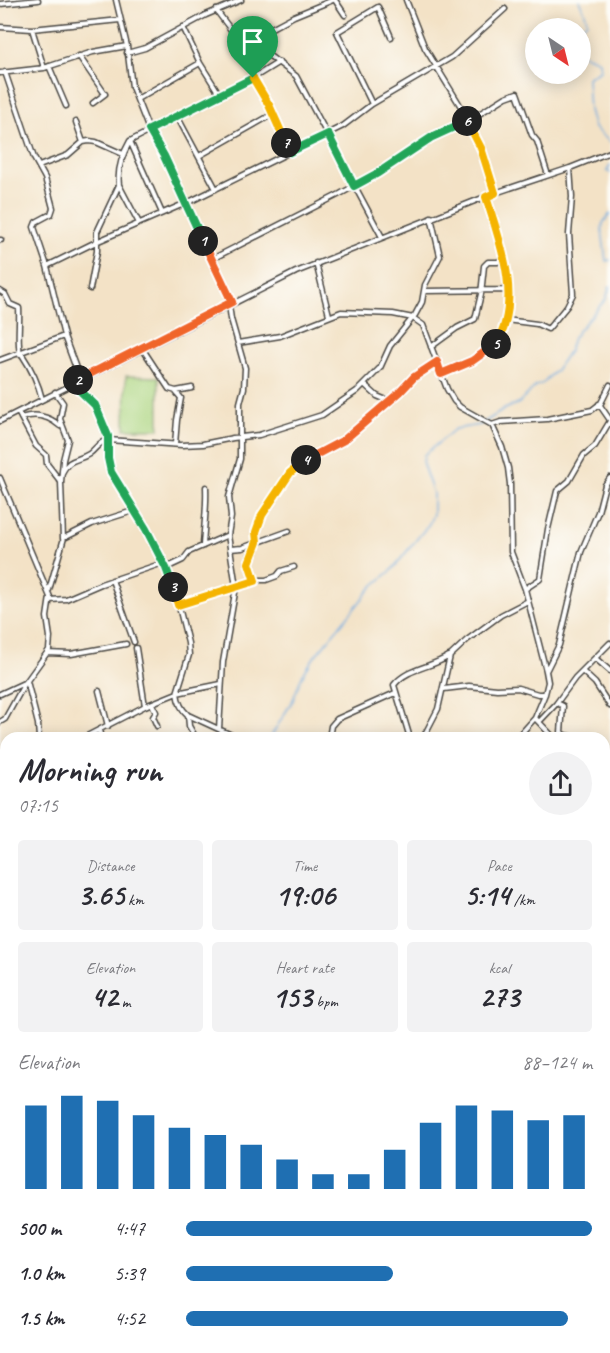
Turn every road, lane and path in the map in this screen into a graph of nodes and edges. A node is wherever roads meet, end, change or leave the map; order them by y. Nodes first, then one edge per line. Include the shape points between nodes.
1 (38, 0) edge
2 (116, 0) edge
3 (241, 0) edge
4 (334, 0) edge
5 (406, 0) edge
6 (0, 4) edge
7 (505, 9) dead end
8 (216, 10) junction
9 (345, 15) dead end
10 (120, 21) junction
11 (0, 27) edge
12 (183, 27) junction
13 (32, 29) junction
14 (391, 37) dead end
15 (244, 42) junction
16 (127, 46) junction
17 (128, 53) junction
18 (79, 56) junction
19 (279, 62) junction
20 (200, 63) junction
21 (49, 66) junction
22 (435, 67) junction
23 (44, 68) junction
24 (2, 73) edge
25 (253, 78) junction
26 (220, 94) junction
27 (137, 99) junction
28 (93, 103) dead end
29 (372, 104) junction
30 (66, 106) dead end
31 (273, 114) junction
32 (177, 116) junction
33 (468, 121) junction
34 (76, 122) dead end
35 (149, 130) junction
36 (328, 134) junction
37 (130, 141) junction
38 (84, 142) junction
39 (290, 152) junction
40 (610, 152) edge
41 (123, 154) junction
42 (198, 156) junction
43 (39, 166) junction
44 (570, 168) junction
45 (548, 175) junction
46 (119, 184) junction
47 (354, 186) junction
48 (216, 189) junction
49 (495, 193) junction
50 (486, 197) junction
51 (185, 202) junction
52 (162, 213) junction
53 (431, 218) junction
54 (139, 223) junction
55 (381, 237) junction
56 (96, 242) junction
57 (503, 258) junction
58 (212, 259) junction
59 (316, 263) junction
60 (46, 266) junction
61 (90, 289) dead end
62 (482, 290) junction
63 (508, 290) junction
64 (0, 291) edge
65 (424, 291) junction
66 (230, 303) junction
67 (329, 315) junction
68 (413, 318) junction
69 (506, 320) junction
70 (64, 336) junction
71 (238, 343) junction
72 (431, 347) junction
73 (142, 348) junction
74 (20, 354) junction
75 (0, 360) edge
76 (437, 362) junction
77 (441, 374) junction
78 (80, 379) junction
79 (72, 383) junction
80 (365, 384) junction
81 (610, 385) edge
82 (192, 388) dead end
83 (176, 391) junction
84 (55, 392) junction
85 (42, 399) junction
86 (389, 401) junction
87 (599, 404) junction
88 (18, 412) junction
89 (21, 417) junction
90 (0, 421) edge
91 (610, 421) edge
92 (488, 423) junction
93 (63, 429) junction
94 (240, 436) junction
95 (108, 440) junction
96 (175, 444) junction
97 (62, 473) junction
98 (0, 478) edge
99 (610, 478) edge
100 (61, 482) junction
101 (605, 485) junction
102 (206, 487) dead end
103 (610, 488) edge
104 (136, 510) junction
105 (289, 531) dead end
106 (228, 536) junction
107 (63, 539) junction
108 (257, 542) junction
109 (203, 546) junction
110 (230, 549) junction
111 (163, 563) junction
112 (294, 567) dead end
113 (166, 568) junction
114 (112, 580) junction
115 (255, 581) junction
116 (236, 587) junction
117 (525, 589) junction
118 (48, 591) junction
119 (50, 600) junction
120 (528, 601) junction
121 (178, 605) junction
122 (134, 642) dead end
123 (126, 644) dead end
124 (610, 644) edge
125 (136, 648) dead end
126 (47, 653) junction
127 (450, 656) junction
128 (595, 658) junction
129 (546, 671) junction
130 (582, 671) junction
131 (610, 671) edge
132 (26, 681) junction
133 (221, 684) junction
134 (444, 689) junction
135 (99, 691) dead end
136 (177, 693) junction
137 (395, 693) junction
138 (0, 694) edge
139 (545, 694) junction
140 (557, 703) junction
141 (152, 704) junction
142 (145, 706) junction
143 (610, 706) edge
144 (188, 715) junction
145 (535, 718) junction
146 (0, 722) edge
147 (539, 722) junction
148 (108, 726) junction
149 (157, 726) dead end
150 (219, 729) junction
151 (99, 730) joint
152 (39, 732) edge
153 (95, 732) edge
154 (192, 732) edge
155 (225, 732) edge
156 (330, 732) edge
157 (408, 732) edge
158 (426, 732) edge
159 (522, 732) edge
160 (548, 732) edge
161 (561, 732) edge

1 - 6 street
2 - 10 street
3 - 8 street
4 - 9 street
4 - 15 street
5 - 22 street
7 - 22 street via 452,57
8 - 12 street
8 - 15 street via 230,31
10 - 13 street
10 - 16 street
11 - 13 street
12 - 17 street
12 - 20 street
13 - 23 street
14 - 29 street via 378,7 337,32
15 - 19 street
16 - 17 street
16 - 18 street
17 - 27 street via 129,75
18 - 21 street
18 - 28 street via 105,94
19 - 25 street
19 - 36 street via 296,76
20 - 26 street
20 - 27 street
21 - 23 street
21 - 30 street
22 - 29 street
22 - 33 street
23 - 24 street
24 - 43 street
25 - 26 street
25 - 31 street
26 - 32 street
27 - 35 street
29 - 36 street
31 - 39 street
31 - 42 street
32 - 35 street
32 - 42 street
33 - 45 street via 517,93
33 - 47 street via 432,137
33 - 49 street
34 - 38 street
35 - 37 street
35 - 51 street
36 - 39 street
36 - 47 street
37 - 41 street
37 - 52 street
38 - 41 street via 96,142
38 - 43 street via 68,155
39 - 48 street
40 - 44 street
41 - 46 street
42 - 48 street
43 - 60 street via 53,208 34,227
44 - 45 street
44 - 69 street via 573,294 548,329
45 - 49 street
46 - 54 street
46 - 56 street
47 - 55 street
47 - 58 street
48 - 51 street
49 - 50 street
50 - 53 street
50 - 57 street
51 - 52 street
51 - 58 street
52 - 54 street
53 - 55 street
53 - 65 street via 440,256
54 - 56 street
55 - 59 street
56 - 60 street
56 - 61 street
57 - 62 street via 484,267
57 - 63 street
58 - 66 street
59 - 66 street
59 - 67 street
60 - 70 street
62 - 63 street
62 - 65 street
62 - 72 street via 475,318
63 - 69 street
64 - 74 street via 10,304 19,308
65 - 68 street
66 - 71 street
66 - 73 street
67 - 68 street via 351,312
67 - 71 street via 280,336
68 - 72 street via 426,328
68 - 80 street
69 - 77 street via 496,344 472,361
70 - 74 street
70 - 78 street
71 - 94 street via 245,368
72 - 76 street
73 - 78 street
73 - 83 street via 167,387
74 - 75 street
74 - 85 street via 38,381
76 - 77 street
76 - 86 street
77 - 92 street via 457,405
78 - 79 street
79 - 84 street
79 - 95 street via 94,403
80 - 86 street
80 - 94 street via 322,414 259,435
81 - 87 street
82 - 83 street
83 - 96 street via 181,398
84 - 85 street
84 - 93 street via 63,403
85 - 88 street
86 - 108 street via 338,444 294,469 262,515
87 - 91 street
87 - 92 street via 592,410 547,419
88 - 89 street
88 - 90 street
89 - 93 street via 48,417
89 - 100 street via 36,447 46,455 47,465
91 - 117 street via 569,481 557,491 540,579
92 - 117 street via 497,434 508,468 511,552
93 - 97 street via 68,442
94 - 96 street via 203,444
94 - 106 street via 240,459 229,497
95 - 96 street
95 - 97 street via 68,462
95 - 104 street via 111,472
97 - 100 street
98 - 118 street
99 - 101 street
100 - 107 street
101 - 103 street
101 - 129 street via 580,552 559,645
102 - 109 street
104 - 107 street via 85,527
104 - 111 street
105 - 108 street
106 - 109 street
106 - 110 street
107 - 118 street
108 - 110 street
108 - 115 street via 248,565
109 - 113 street
110 - 116 street
111 - 113 street
111 - 114 street
112 - 115 street via 267,580
113 - 121 street
114 - 119 street via 66,599
114 - 122 street
115 - 116 street
116 - 121 street
116 - 133 street
117 - 120 street
118 - 119 street
119 - 126 street via 46,617 50,637
120 - 127 street via 501,615
120 - 129 street
121 - 136 street via 189,655
123 - 126 street via 70,654
124 - 128 street
125 - 142 street
126 - 132 street
127 - 134 street
127 - 137 street via 400,676 394,685
128 - 130 street
128 - 131 street
129 - 139 street
130 - 140 street
130 - 143 street
132 - 138 street
132 - 146 street
132 - 152 street
133 - 136 street
133 - 150 street
134 - 139 street via 518,688
134 - 158 street
135 - 148 street
136 - 141 street
136 - 144 street
137 - 156 street via 337,718
137 - 157 street
139 - 145 street
140 - 147 street
140 - 161 street via 564,706
141 - 142 street
141 - 149 street
142 - 148 street
144 - 150 street
144 - 154 street
145 - 147 street
145 - 159 street
147 - 160 street
148 - 151 street
150 - 155 street
151 - 153 street

